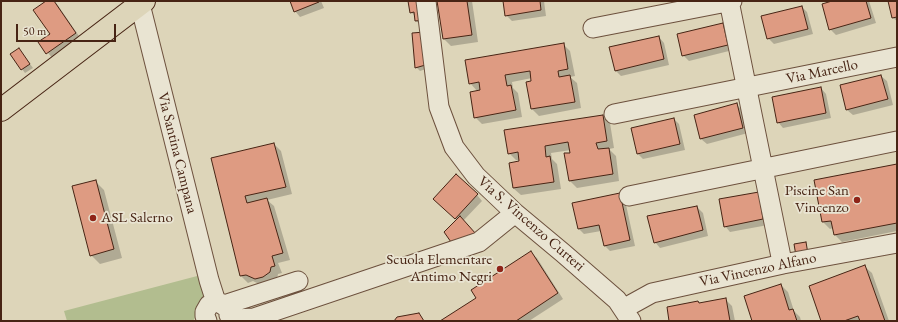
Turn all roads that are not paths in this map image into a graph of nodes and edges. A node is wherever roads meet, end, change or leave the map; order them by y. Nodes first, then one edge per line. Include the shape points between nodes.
1 (426, 1) edge
2 (730, 1) edge
3 (142, 2) edge
4 (593, 28) dead end
5 (897, 56) edge
6 (746, 87) junction
7 (1, 110) edge
8 (614, 114) dead end
9 (897, 141) edge
10 (763, 169) junction
11 (629, 196) dead end
12 (515, 213) junction
13 (897, 243) edge
14 (781, 258) dead end
15 (298, 281) dead end
16 (224, 311) edge
17 (627, 315) edge
18 (207, 321) edge

1 - 12 street, Via S. Vincenzo Curteri via 439,107 454,147 476,176
2 - 4 street
2 - 6 street
3 - 7 main road
3 - 16 street, Via Santina Campana via 209,280
5 - 6 street, Via Marcello
6 - 8 street, Via Marcello
6 - 10 street
9 - 10 street
10 - 11 street
10 - 14 street
12 - 16 street via 479,242 254,318 236,319
12 - 17 street, Via S. Vincenzo Curteri via 617,300
13 - 17 street, Via Vincenzo Alfano via 783,264 652,293
15 - 16 street
16 - 18 street via 209,305 206,308

